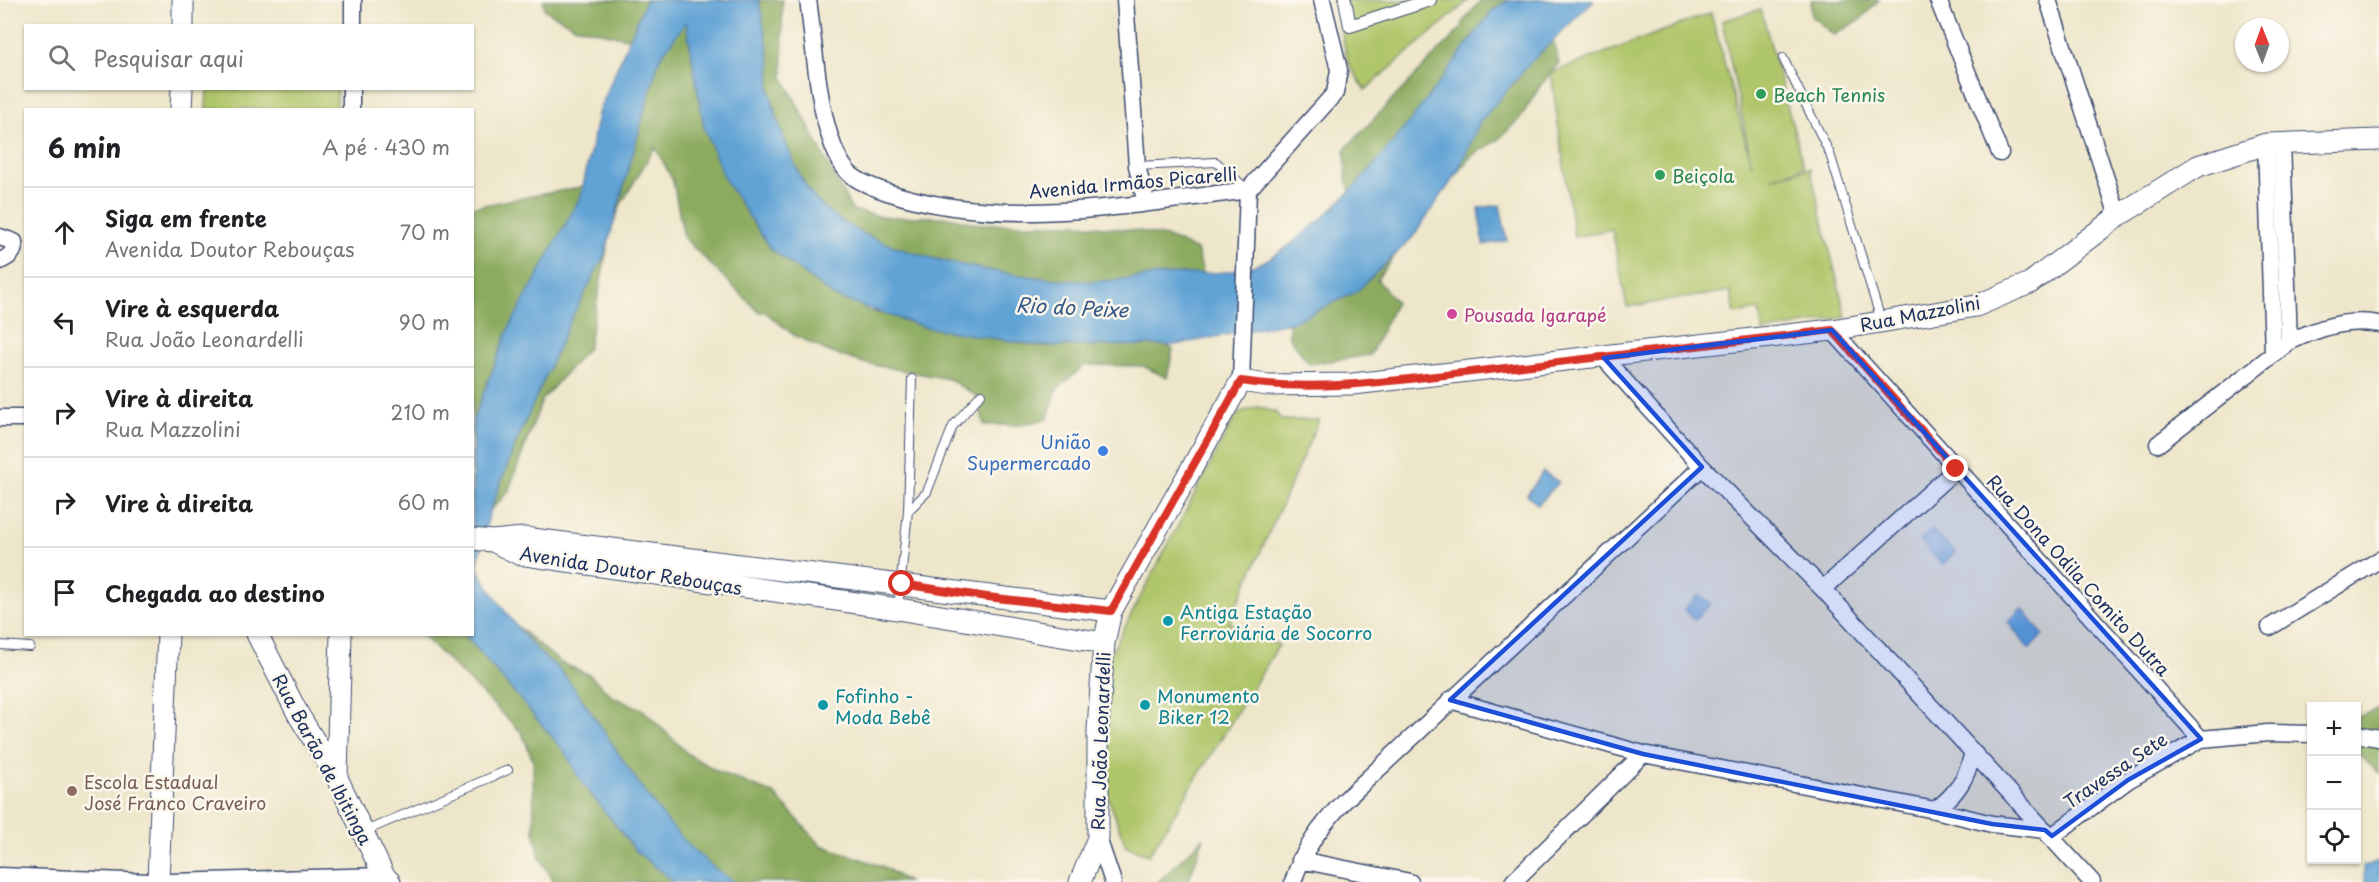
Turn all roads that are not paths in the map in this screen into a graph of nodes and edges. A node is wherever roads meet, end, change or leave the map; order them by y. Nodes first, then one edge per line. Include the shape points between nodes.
1 (353, 0) edge
2 (808, 0) edge
3 (1125, 0) edge
4 (1322, 0) edge
5 (1345, 0) edge
6 (1430, 0) edge
7 (1938, 0) edge
8 (2055, 2) edge
9 (353, 24) edge
10 (1783, 58) dead end
11 (182, 90) edge
12 (351, 90) edge
13 (182, 108) edge
14 (351, 108) edge
15 (2379, 140) edge
16 (2274, 143) junction
17 (2000, 153) dead end
18 (1137, 166) junction
19 (1248, 190) junction
20 (1146, 203) junction
21 (2118, 216) junction
22 (0, 237) edge
23 (0, 261) edge
24 (1881, 320) junction
25 (2379, 324) edge
26 (1832, 330) junction
27 (2289, 342) junction
28 (2273, 352) junction
29 (1604, 358) junction
30 (912, 379) dead end
31 (1241, 381) junction
32 (981, 394) dead end
33 (0, 417) edge
34 (24, 418) edge
35 (2158, 444) dead end
36 (1702, 467) junction
37 (1956, 469) junction
38 (908, 511) junction
39 (483, 540) edge
40 (624, 560) junction
41 (2379, 560) edge
42 (760, 568) junction
43 (902, 584) junction
44 (1823, 589) junction
45 (757, 590) junction
46 (987, 597) junction
47 (898, 609) junction
48 (1111, 611) junction
49 (984, 623) junction
50 (2270, 627) dead end
51 (168, 636) edge
52 (258, 636) edge
53 (341, 636) edge
54 (1104, 643) junction
55 (0, 645) edge
56 (30, 647) dead end
57 (1450, 700) junction
58 (338, 707) junction
59 (298, 714) junction
60 (2307, 734) edge
61 (2361, 735) edge
62 (2379, 738) edge
63 (2201, 739) junction
64 (1973, 752) junction
65 (1643, 754) junction
66 (508, 770) dead end
67 (337, 778) junction
68 (1935, 810) junction
69 (363, 832) junction
70 (2049, 833) junction
71 (1098, 838) junction
72 (1300, 860) junction
73 (0, 876) edge
74 (387, 879) edge
75 (149, 882) edge
76 (158, 882) edge
77 (170, 882) edge
78 (1080, 882) edge
79 (1113, 882) edge
80 (1293, 882) edge
81 (1410, 882) edge
82 (1514, 882) edge
83 (2092, 882) edge

1 - 9 street
2 - 20 street, Avenida Irmãos Picarelli via 830,142 848,173 919,202 986,210 1045,213
3 - 18 street
4 - 19 street via 1339,70 1335,93
5 - 6 street via 1350,26
7 - 17 street
8 - 21 street
10 - 24 lane via 1830,154
11 - 13 street
12 - 14 street
15 - 16 street, Rua Mazzolini
16 - 21 street, Rua Mazzolini via 2198,166
16 - 27 street
16 - 28 street
18 - 19 lane via 1216,162
18 - 20 street
19 - 20 street, Avenida Irmãos Picarelli
19 - 31 street
21 - 24 street, Rua Mazzolini via 2030,283 1976,306
22 - 23 street via 15,242 15,249
24 - 26 street, Rua Mazzolini
25 - 27 street via 2360,321 2313,330
26 - 29 street, Rua Mazzolini
26 - 37 street, Rua Dona Odila Comito Dutra
27 - 28 street
28 - 35 street
29 - 31 street, Rua Mazzolini via 1353,384 1267,385
29 - 36 street
30 - 38 lane
31 - 48 street, Rua João Leonardelli
32 - 38 lane via 953,426 927,492
33 - 34 street
36 - 44 street
36 - 57 street
37 - 44 street
37 - 63 street, Rua Dona Odila Comito Dutra
38 - 43 lane
39 - 40 street, Avenida Doutor Rebouças via 519,554
40 - 42 street, Avenida Doutor Rebouças
40 - 45 street, Avenida Doutor Rebouças
41 - 50 street
42 - 43 street, Avenida Doutor Rebouças
42 - 45 street
43 - 46 street, Avenida Doutor Rebouças
43 - 47 lane
44 - 64 street
45 - 47 street, Avenida Doutor Rebouças
46 - 48 street, Avenida Doutor Rebouças
46 - 49 street
47 - 49 street, Avenida Doutor Rebouças
48 - 54 street, Rua João Leonardelli
49 - 54 street, Avenida Doutor Rebouças
51 - 76 street
52 - 59 street, Rua Barão de Ibitinga
53 - 58 street
54 - 71 street, Rua João Leonardelli via 1098,729
55 - 56 lane
57 - 65 street
57 - 72 street via 1344,801 1316,831
58 - 59 street via 321,717
58 - 67 street
59 - 67 street, Rua Barão de Ibitinga
60 - 63 street
61 - 62 street
63 - 70 street, Travessa Sete via 2128,780
64 - 68 street via 1961,786
64 - 70 street
65 - 68 street
65 - 82 street
66 - 69 lane
67 - 69 street, Rua Barão de Ibitinga
68 - 70 street
69 - 74 street, Rua Barão de Ibitinga
70 - 83 street
71 - 78 street, Rua João Leonardelli
71 - 79 street
72 - 80 street
72 - 81 street
73 - 75 street
74 - 77 street

